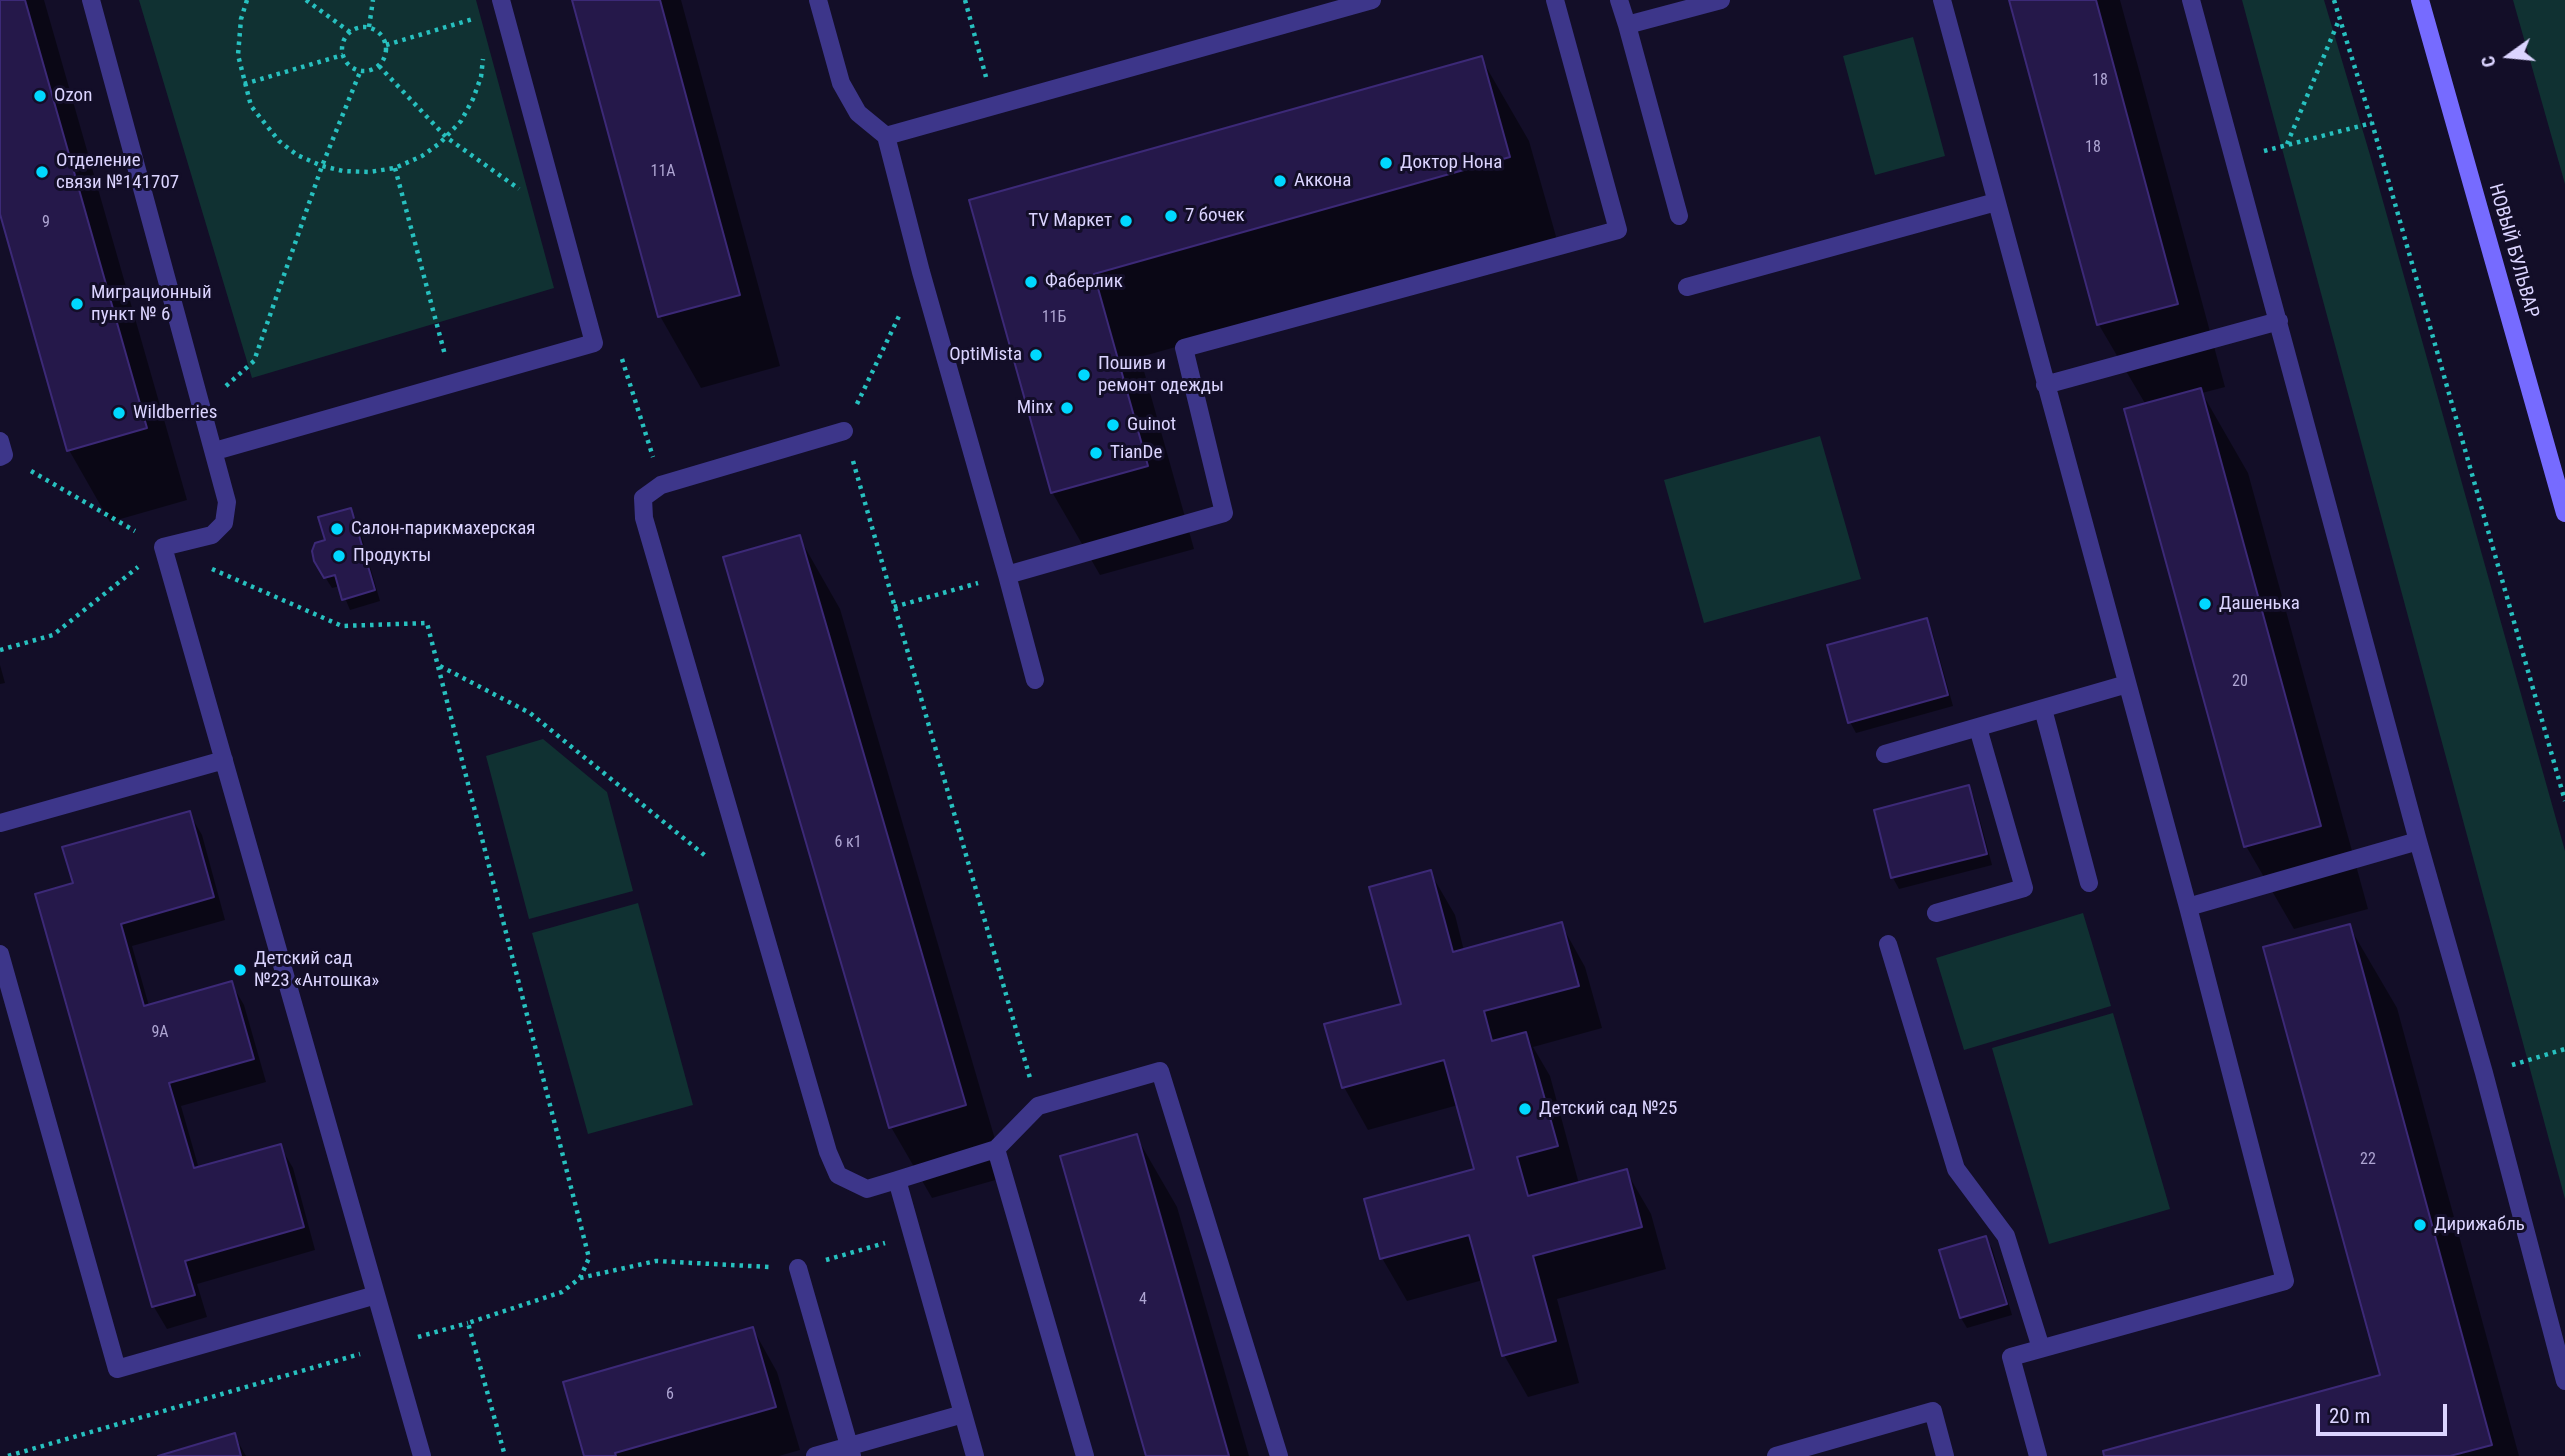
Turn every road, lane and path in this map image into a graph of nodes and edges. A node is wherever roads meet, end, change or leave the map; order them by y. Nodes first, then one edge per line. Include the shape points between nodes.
1 (92, 0) edge
2 (247, 0) edge
3 (306, 0) edge
4 (373, 0) edge
5 (501, 0) edge
6 (818, 0) edge
7 (965, 0) edge
8 (1372, 0) edge
9 (1555, 0) edge
10 (1619, 0) edge
11 (1721, 0) edge
12 (1942, 0) edge
13 (2191, 0) edge
14 (2334, 0) edge
15 (2420, 0) edge
16 (479, 17) dead end
17 (2340, 19) junction
18 (1626, 25) junction
19 (369, 27) junction
20 (350, 32) junction
21 (386, 45) junction
22 (483, 49) dead end
23 (342, 55) junction
24 (379, 66) junction
25 (360, 72) junction
26 (244, 84) junction
27 (995, 106) junction
28 (2372, 123) junction
29 (446, 136) junction
30 (886, 136) junction
31 (2287, 145) junction
32 (2235, 159) junction
33 (322, 166) junction
34 (395, 168) junction
35 (1996, 202) junction
36 (1679, 216) dead end
37 (559, 218) junction
38 (921, 272) junction
39 (1687, 287) dead end
40 (2279, 321) junction
41 (628, 374) dead end
42 (452, 383) junction
43 (2045, 385) junction
44 (203, 406) junction
45 (844, 431) junction
46 (1, 451) edge
47 (215, 451) junction
48 (661, 485) junction
49 (2565, 513) edge
50 (163, 547) junction
51 (1007, 575) junction
52 (894, 607) junction
53 (0, 650) edge
54 (440, 666) junction
55 (1035, 680) dead end
56 (2127, 684) junction
57 (2043, 709) junction
58 (1978, 728) junction
59 (1885, 754) dead end
60 (224, 760) junction
61 (2565, 801) edge
62 (0, 823) edge
63 (2418, 841) junction
64 (710, 860) dead end
65 (2090, 883) dead end
66 (2188, 907) junction
67 (1936, 913) dead end
68 (1888, 944) dead end
69 (0, 954) edge
70 (2565, 1049) edge
71 (2484, 1073) junction
72 (1038, 1106) junction
73 (996, 1149) junction
74 (897, 1180) junction
75 (913, 1236) junction
76 (798, 1268) junction
77 (580, 1278) junction
78 (376, 1296) junction
79 (468, 1322) junction
80 (390, 1345) junction
81 (2041, 1348) junction
82 (2565, 1381) edge
83 (963, 1414) junction
84 (851, 1451) edge
85 (8, 1456) edge
86 (422, 1456) edge
87 (505, 1456) edge
88 (815, 1456) edge
89 (975, 1456) edge
90 (1084, 1456) edge
91 (1279, 1456) edge
92 (1776, 1456) edge
93 (1945, 1456) edge
94 (2038, 1456) edge

1 - 44 lane
2 - 26 path via 237,55
3 - 20 path
4 - 19 path
5 - 37 lane
6 - 30 lane via 841,83 858,113
7 - 27 path
8 - 27 lane
9 - 51 lane via 1618,230 1184,348 1224,513
10 - 18 lane
11 - 18 lane
12 - 35 lane
13 - 32 lane
14 - 17 path
15 - 49 main road, НОВЫЙ БУЛЬВАР
16 - 21 path
17 - 28 path
17 - 31 path
18 - 36 lane
19 - 20 path
19 - 21 path
20 - 23 path
21 - 24 path
22 - 29 path via 481,77 473,99
23 - 25 path
23 - 26 path
24 - 25 path
24 - 29 path
25 - 33 path
26 - 33 path via 251,106 279,141
27 - 30 lane
28 - 31 path
28 - 61 path
29 - 34 path via 422,156
29 - 37 path
30 - 38 lane
31 - 32 path
32 - 40 lane
33 - 34 path via 356,172
33 - 44 path via 254,361
34 - 42 path
35 - 39 lane
35 - 43 lane
37 - 42 lane via 594,343
38 - 45 path
38 - 51 lane
40 - 43 lane
40 - 63 lane
41 - 48 path
42 - 47 lane
43 - 56 lane
44 - 47 lane
45 - 48 lane
45 - 52 path
46 - 50 path
47 - 50 lane via 227,502 224,523 212,535
48 - 74 lane via 643,498 644,518 828,1152 838,1175 867,1189
50 - 53 path via 53,635
50 - 54 path via 342,626 427,622
50 - 60 lane
51 - 52 path
51 - 55 lane
52 - 72 path
54 - 64 path via 530,713
54 - 77 path via 589,1258
56 - 57 lane
56 - 66 lane
57 - 58 lane
57 - 65 lane
58 - 59 lane
58 - 67 lane via 2024,888
60 - 62 lane
60 - 78 lane
63 - 66 lane
63 - 71 lane
66 - 81 lane via 2285,1281
68 - 81 lane via 1956,1169 2006,1236
69 - 78 lane via 117,1369
70 - 71 path
71 - 82 lane
72 - 73 lane
72 - 91 lane via 1160,1071
73 - 74 lane
73 - 90 lane
74 - 75 lane
75 - 76 path
75 - 83 lane
76 - 77 path via 656,1261
76 - 84 lane
77 - 79 path via 562,1292
78 - 80 lane
79 - 80 path
79 - 87 path
80 - 85 path
80 - 86 lane
81 - 94 lane via 2011,1357
83 - 84 lane
83 - 89 lane
84 - 88 lane
92 - 93 lane via 1933,1411

